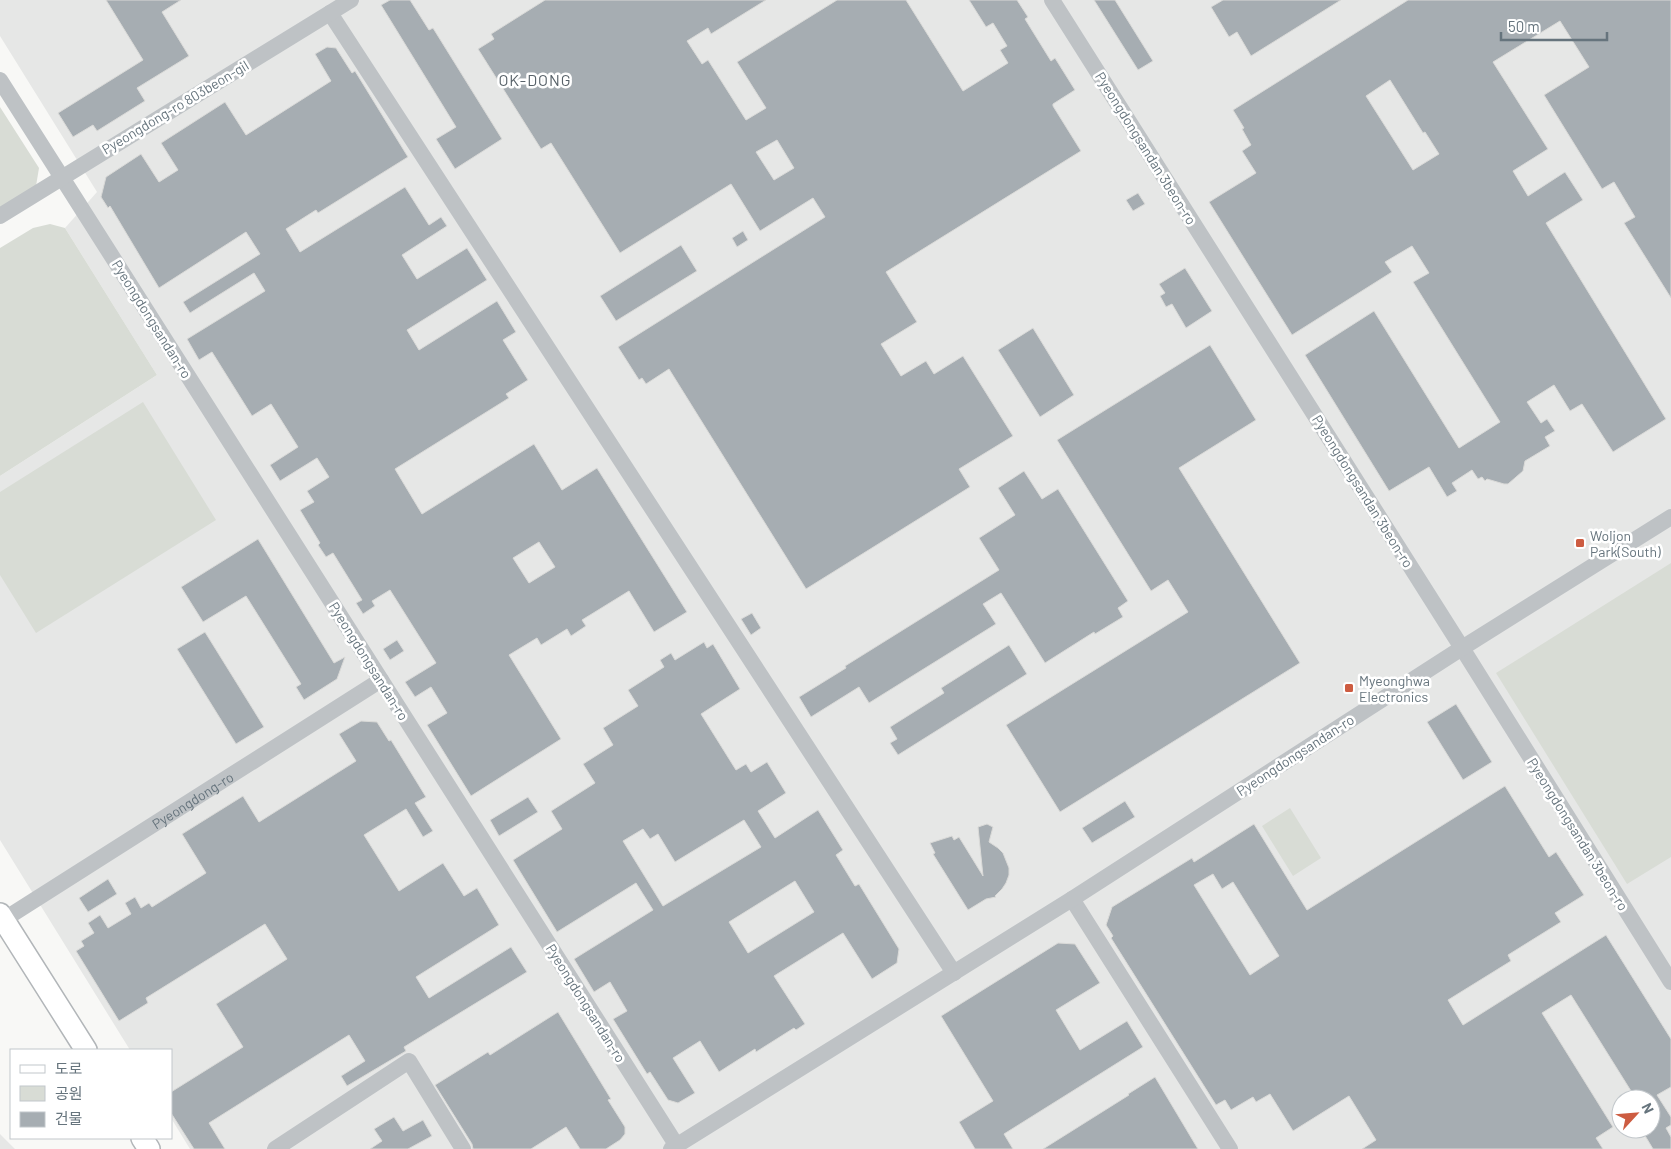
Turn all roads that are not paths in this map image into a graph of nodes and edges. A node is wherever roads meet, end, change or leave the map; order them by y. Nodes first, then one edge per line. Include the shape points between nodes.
1 (351, 0) edge
2 (1052, 0) edge
3 (330, 13) junction
4 (0, 80) edge
5 (61, 177) junction
6 (0, 216) edge
7 (1671, 517) edge
8 (1462, 648) junction
9 (381, 680) junction
10 (1072, 899) junction
11 (1, 919) edge
12 (954, 973) junction
13 (1671, 982) edge
14 (85, 1049) edge
15 (674, 1147) edge
16 (275, 1149) edge
17 (463, 1149) edge
18 (1230, 1149) edge

1 - 3 street, Pyeongdong-ro 803beon-gil
2 - 8 street, Pyeongdongsandan 3beon-ro
3 - 5 street, Pyeongdong-ro 803beon-gil
3 - 12 street
4 - 5 street, Pyeongdongsandan-ro
5 - 6 street, Pyeongdong-ro 803beon-gil
5 - 9 street, Pyeongdongsandan-ro
7 - 8 street, Pyeongdongsandan-ro
8 - 10 street, Pyeongdongsandan-ro
8 - 13 street, Pyeongdongsandan 3beon-ro
9 - 11 street, Pyeongdong-ro
9 - 15 street, Pyeongdongsandan-ro
10 - 12 street, Pyeongdongsandan-ro
10 - 18 street
11 - 14 main road, Pyeongdong-ro
12 - 15 street, Pyeongdongsandan-ro
16 - 17 street via 409,1061

